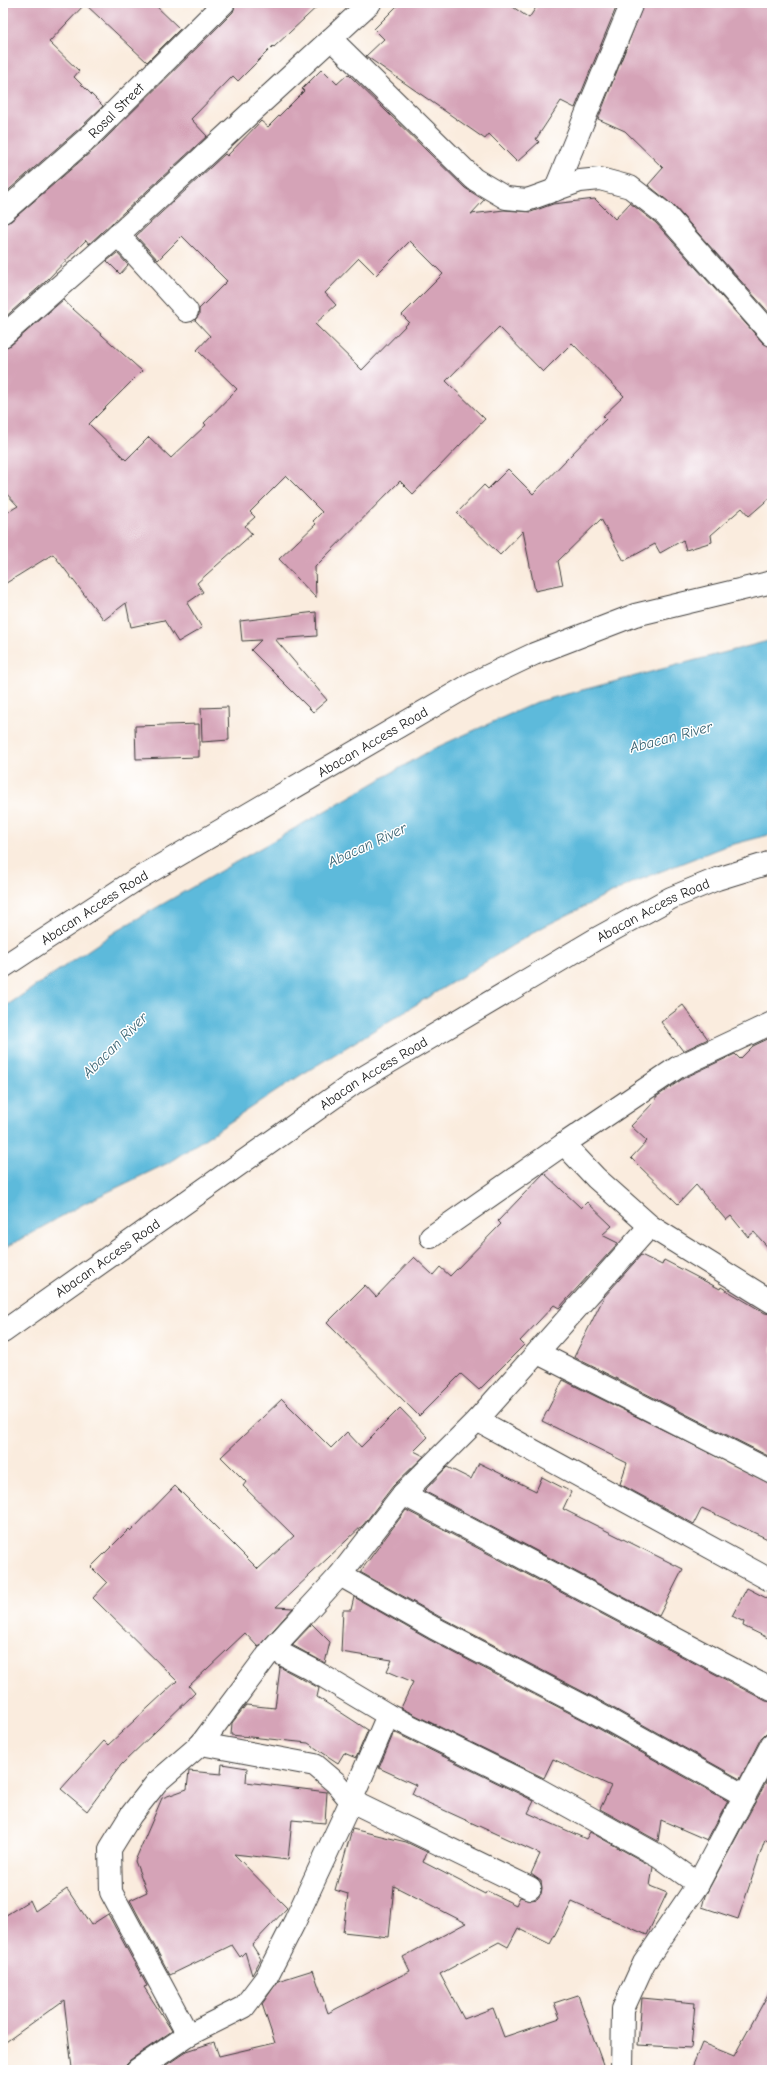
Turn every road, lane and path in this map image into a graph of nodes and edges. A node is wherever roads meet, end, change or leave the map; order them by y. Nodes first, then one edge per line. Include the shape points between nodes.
1 (224, 3) edge
2 (370, 3) edge
3 (632, 3) edge
4 (331, 39) junction
5 (555, 190) junction
6 (3, 212) edge
7 (118, 235) junction
8 (187, 311) dead end
9 (772, 335) edge
10 (3, 336) edge
11 (772, 582) edge
12 (772, 862) edge
13 (3, 967) edge
14 (772, 1023) edge
15 (564, 1144) junction
16 (650, 1226) junction
17 (431, 1237) dead end
18 (772, 1302) edge
19 (3, 1332) edge
20 (538, 1353) junction
21 (477, 1420) junction
22 (772, 1472) edge
23 (403, 1494) junction
24 (340, 1575) junction
25 (772, 1581) edge
26 (272, 1649) junction
27 (772, 1690) edge
28 (388, 1715) junction
29 (201, 1744) junction
30 (772, 1744) edge
31 (744, 1796) junction
32 (351, 1801) junction
33 (698, 1884) junction
34 (530, 1888) dead end
35 (188, 2035) junction
36 (137, 2070) edge
37 (620, 2070) edge

1 - 6 street, Rosal Street via 90,136
2 - 4 street
3 - 5 street
4 - 5 street via 474,179 506,198 528,200
4 - 7 street
5 - 9 street via 580,181 600,179 630,187 665,214
7 - 8 street
7 - 10 street
11 - 13 street, Abacan Access Road via 635,615 534,654 473,683 134,880
12 - 19 street, Abacan Access Road via 717,879 671,898 596,939 354,1083
14 - 15 street via 678,1067
15 - 16 street via 596,1178
15 - 17 street
16 - 18 street
16 - 20 street
20 - 21 street
20 - 22 street
21 - 23 street
21 - 25 street
23 - 24 street
23 - 27 street
24 - 26 street
24 - 31 street via 434,1628 591,1710
26 - 28 street
26 - 29 street
28 - 32 street
28 - 33 street via 536,1788 659,1856
29 - 32 street via 316,1765
29 - 35 street via 158,1782 131,1816 110,1849 111,1892
30 - 31 street
31 - 33 street
32 - 34 street
32 - 35 street via 266,1978 244,2007
33 - 37 street via 644,1963 623,2009
35 - 36 street

